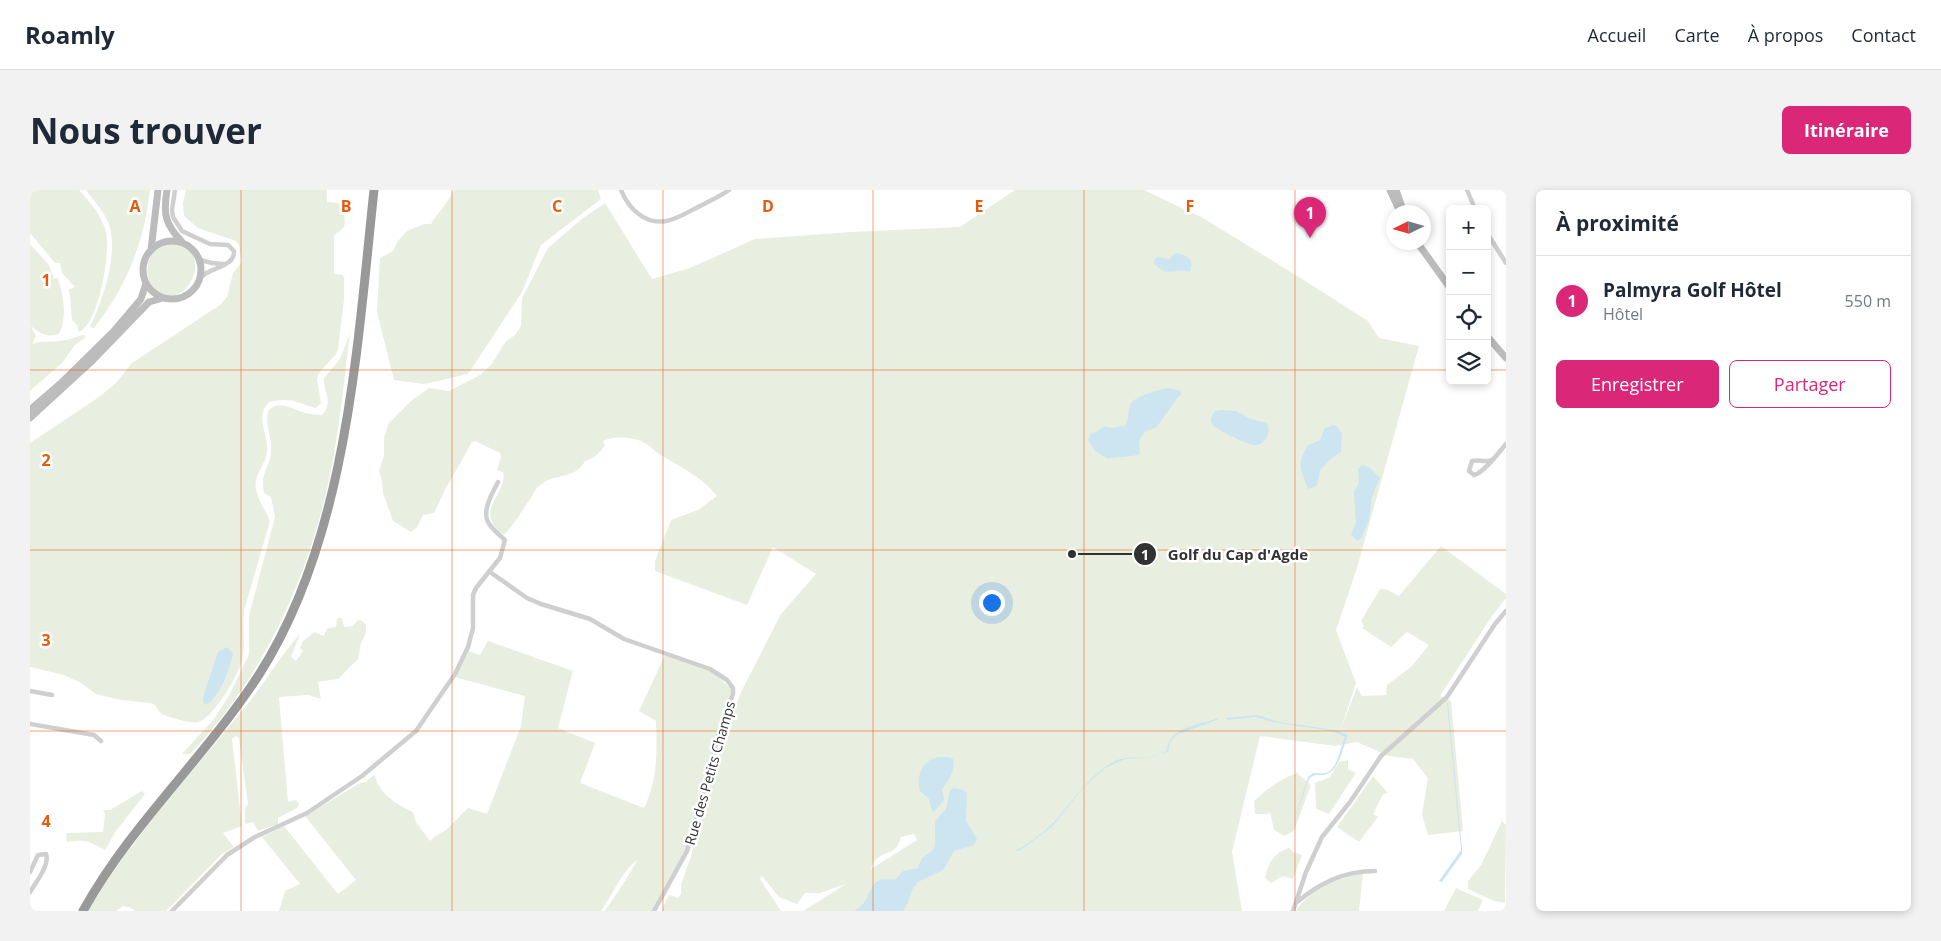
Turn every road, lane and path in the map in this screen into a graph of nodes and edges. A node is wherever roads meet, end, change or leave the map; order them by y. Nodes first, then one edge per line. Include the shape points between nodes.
1 (158, 190) edge
2 (167, 190) edge
3 (175, 190) edge
4 (373, 190) edge
5 (621, 190) edge
6 (729, 190) edge
7 (1390, 190) edge
8 (1396, 190) edge
9 (1467, 190) edge
10 (1398, 205) edge
11 (1400, 205) edge
12 (1473, 205) edge
13 (1491, 239) edge
14 (182, 242) junction
15 (150, 250) junction
16 (1423, 250) edge
17 (200, 260) junction
18 (1506, 263) edge
19 (224, 264) junction
20 (201, 277) junction
21 (1446, 282) edge
22 (146, 283) junction
23 (163, 298) junction
24 (1490, 340) edge
25 (1506, 358) edge
26 (30, 410) edge
27 (30, 418) edge
28 (1506, 444) edge
29 (1492, 460) junction
30 (498, 482) dead end
31 (490, 572) junction
32 (1506, 610) edge
33 (30, 691) edge
34 (52, 695) dead end
35 (30, 724) edge
36 (101, 741) dead end
37 (1375, 871) dead end
38 (30, 872) edge
39 (30, 892) edge
40 (1295, 903) junction
41 (83, 911) edge
42 (172, 911) edge
43 (654, 911) edge
44 (1293, 911) edge

1 - 15 main road
2 - 14 main road via 166,221
3 - 19 street via 172,210 177,224 189,236 200,241 232,248 232,260
4 - 41 highway via 353,373 336,474 316,552 293,610 278,643 240,703 131,838
5 - 6 street via 634,211 659,221 676,218
7 - 10 main road
8 - 11 main road
9 - 12 street
13 - 18 street
14 - 15 main road via 170,240
14 - 17 main road via 192,247
15 - 22 main road via 144,261
16 - 21 main road
17 - 19 street
17 - 20 main road
19 - 20 street
20 - 23 main road via 195,290 186,297
22 - 23 main road via 153,293
22 - 26 main road via 141,299 113,332
23 - 27 main road via 149,302 86,368
24 - 25 main road
28 - 29 street
29 - 29 street via 1472,461 1469,471 1478,475
30 - 31 street via 486,518 505,540
31 - 42 street via 473,595 473,628 468,648 455,674 416,731 362,776 307,813 255,837 227,855
31 - 43 street, Rue des Petits Champs via 527,598 590,619 624,639 710,669 733,688 687,851
32 - 40 street via 1447,697 1377,761 1314,852
33 - 34 street
35 - 36 street via 94,735
37 - 40 street via 1326,881
38 - 39 street via 38,856 46,854 44,867
40 - 44 street

